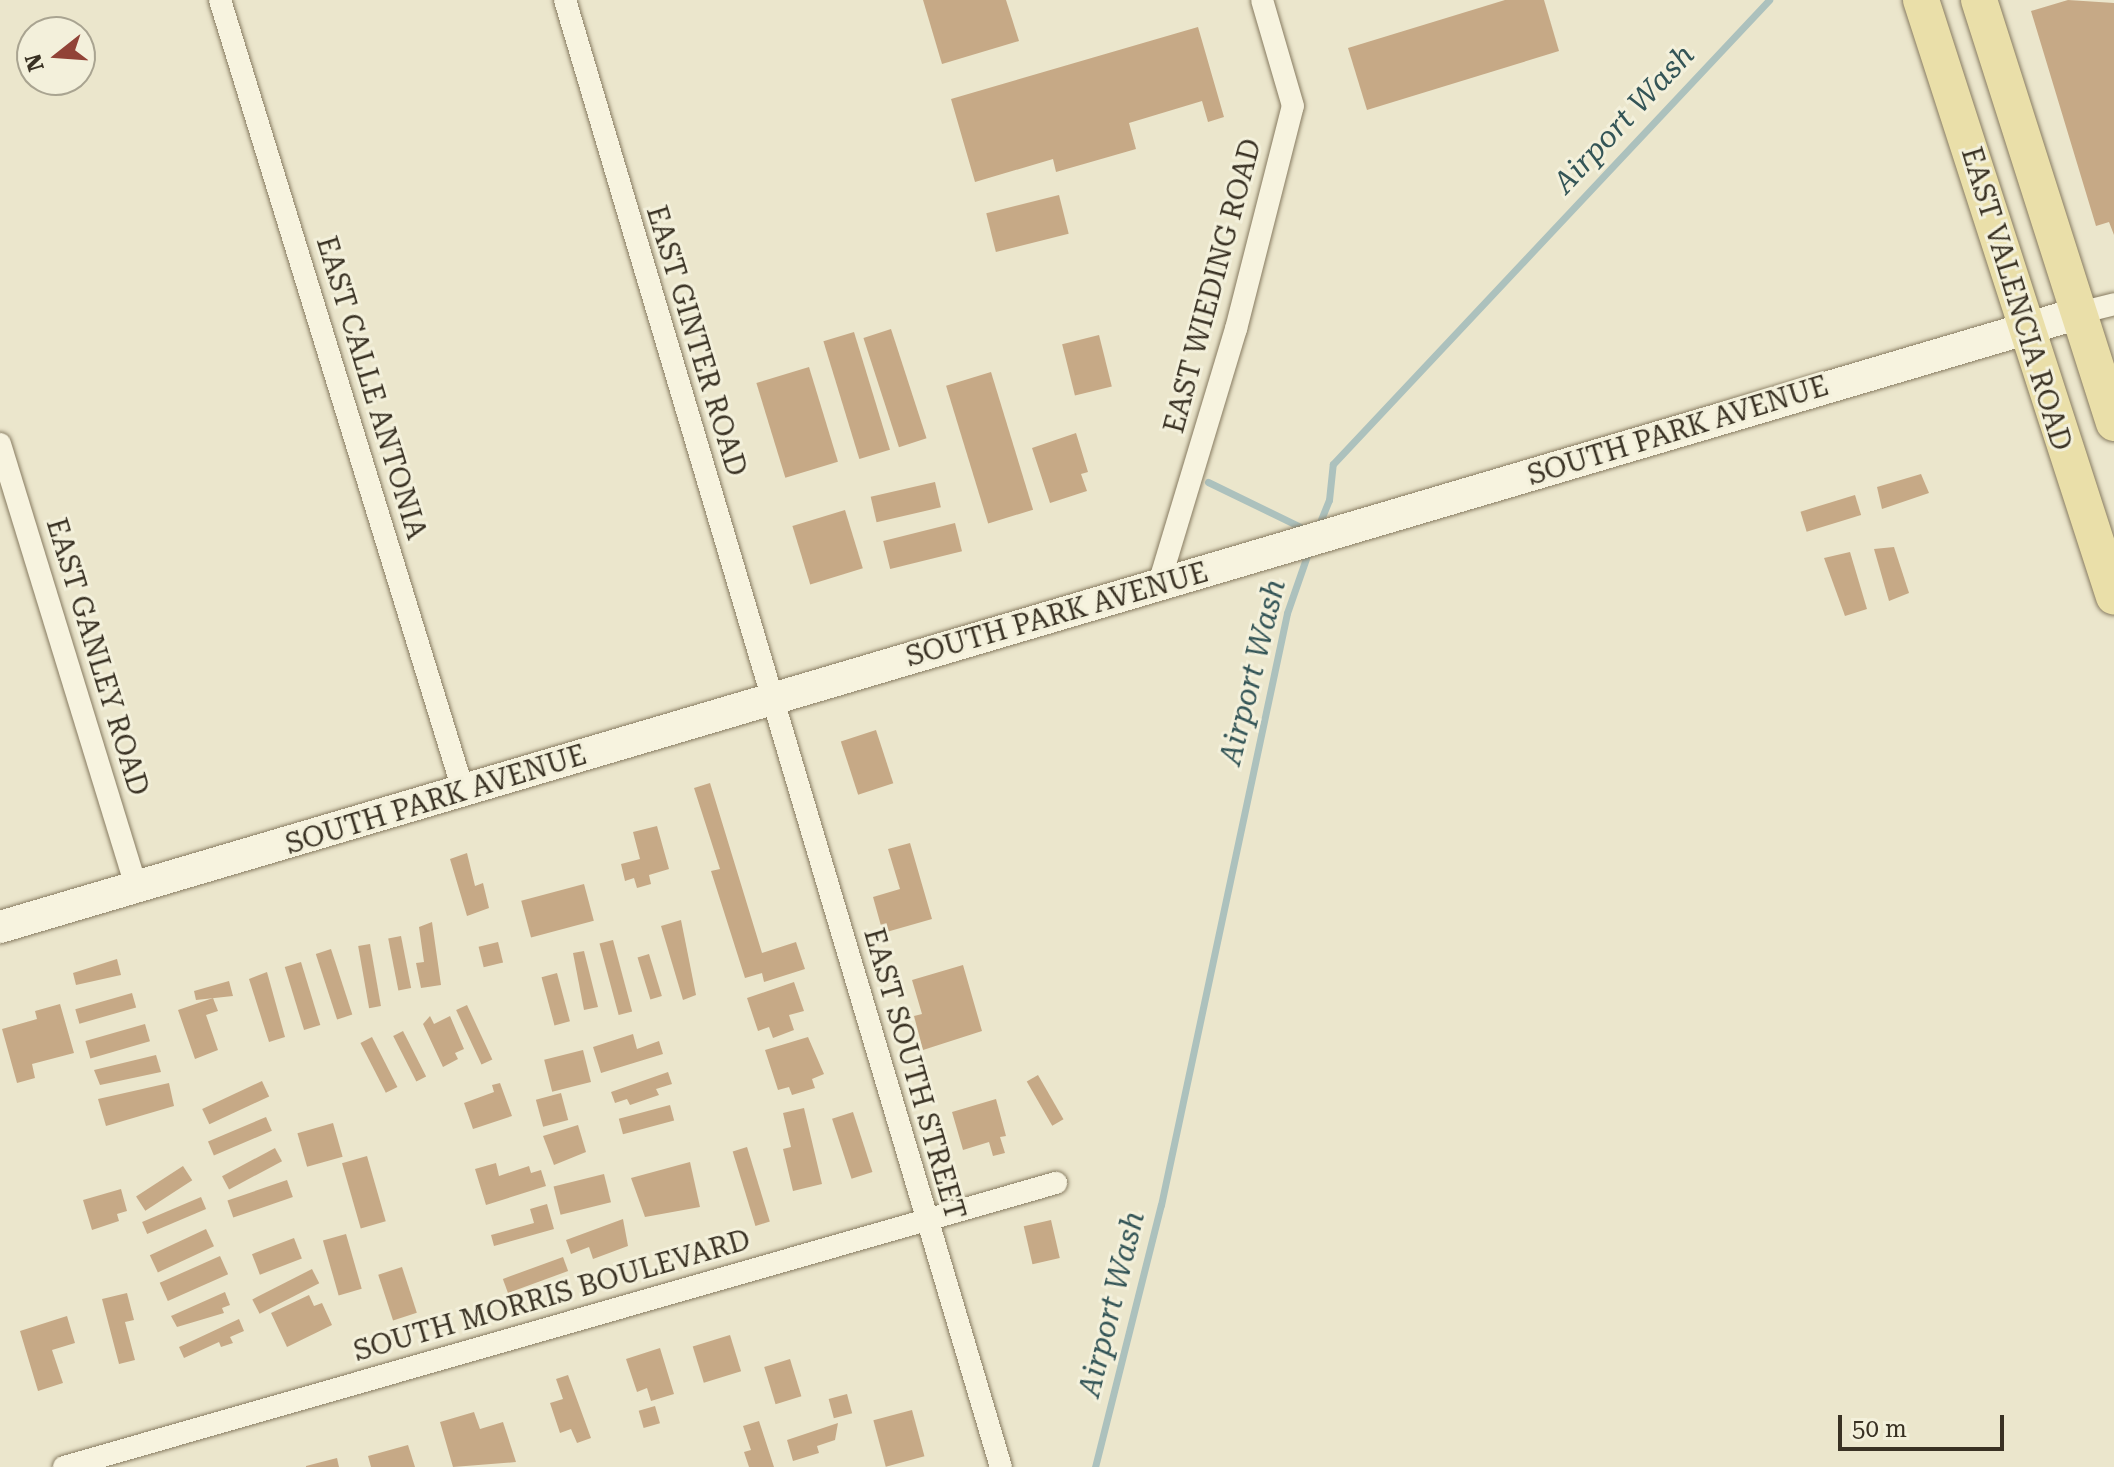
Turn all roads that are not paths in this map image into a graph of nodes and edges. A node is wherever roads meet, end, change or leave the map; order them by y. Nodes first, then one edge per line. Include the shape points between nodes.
1 (220, 0) edge
2 (565, 0) edge
3 (1262, 0) edge
4 (1921, 0) edge
5 (1979, 0) edge
6 (2114, 304) edge
7 (2079, 313) junction
8 (2025, 327) junction
9 (2114, 423) edge
10 (0, 444) edge
11 (1158, 587) junction
12 (2114, 597) edge
13 (772, 697) junction
14 (464, 793) junction
15 (137, 888) junction
16 (0, 927) edge
17 (1056, 1183) dead end
18 (926, 1221) junction
19 (64, 1467) edge
20 (1001, 1467) edge

1 - 14 street, EAST CALLE ANTONIA
2 - 13 street, EAST GINTER ROAD
3 - 11 street, EAST WIEDING ROAD via 1293,106 1236,329
4 - 8 main road, EAST VALENCIA ROAD
5 - 7 main road, EAST VALENCIA ROAD
6 - 7 street, SOUTH PARK AVENUE
7 - 8 main road, SOUTH PARK AVENUE
7 - 9 main road, EAST VALENCIA ROAD
8 - 11 main road, SOUTH PARK AVENUE
8 - 12 main road, EAST VALENCIA ROAD
10 - 15 street, EAST GANLEY ROAD
11 - 13 main road, SOUTH PARK AVENUE
13 - 14 main road, SOUTH PARK AVENUE
13 - 18 street, EAST SOUTH STREET
14 - 15 main road, SOUTH PARK AVENUE
15 - 16 main road, SOUTH PARK AVENUE
17 - 18 street, SOUTH MORRIS BOULEVARD
18 - 19 street, SOUTH MORRIS BOULEVARD
18 - 20 street, EAST SOUTH STREET

